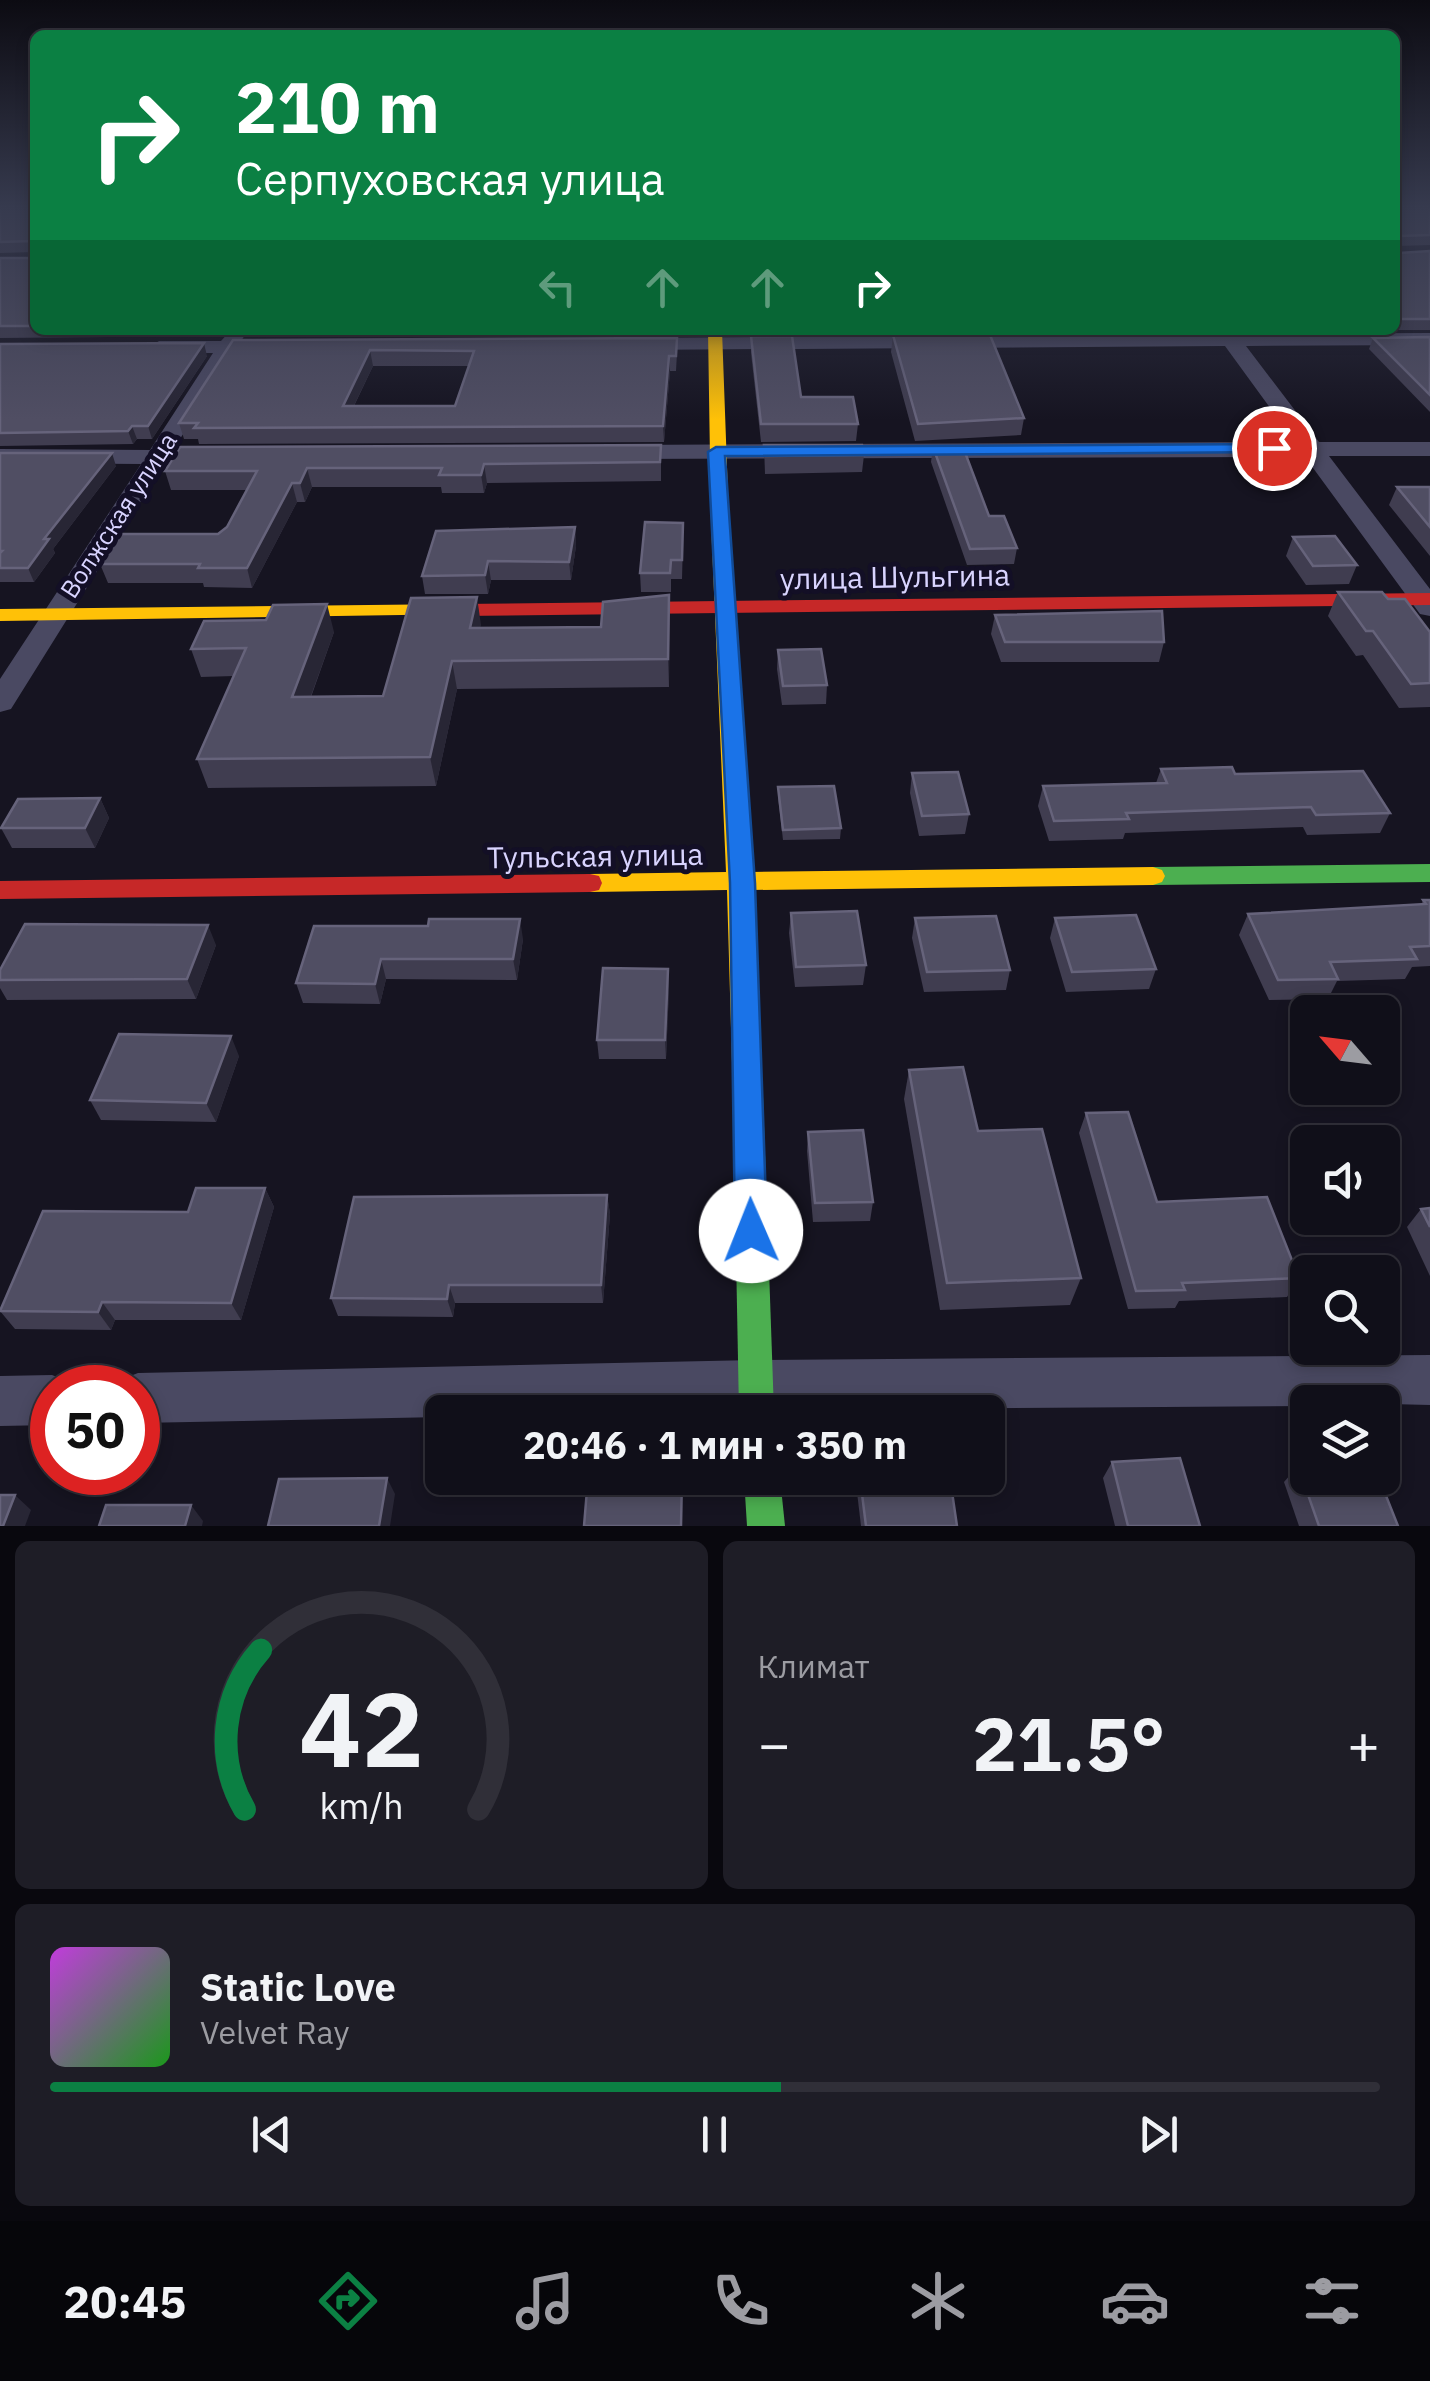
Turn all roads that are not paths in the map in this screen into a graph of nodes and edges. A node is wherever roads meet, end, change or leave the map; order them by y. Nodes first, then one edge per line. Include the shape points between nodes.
1 (1056, 335) edge
2 (1227, 335) edge
3 (1267, 335) edge
4 (715, 337) edge
5 (234, 338) edge
6 (1430, 339) edge
7 (617, 344) edge
8 (287, 346) edge
9 (134, 347) edge
10 (1314, 448) junction
11 (1430, 448) edge
12 (716, 452) junction
13 (600, 453) edge
14 (0, 456) edge
15 (232, 456) edge
16 (154, 457) junction
17 (1428, 602) edge
18 (724, 609) junction
19 (54, 614) junction
20 (0, 615) edge
21 (0, 702) edge
22 (1430, 873) edge
23 (742, 883) junction
24 (0, 890) edge
25 (1430, 1380) edge
26 (756, 1395) edge
27 (898, 1395) edge
28 (160, 1398) edge
29 (425, 1398) edge
30 (30, 1400) edge
31 (0, 1401) edge
32 (763, 1495) edge
33 (766, 1526) edge

1 - 4 street
2 - 10 street
3 - 6 street
4 - 7 street
4 - 12 main road
5 - 8 street
5 - 9 street
5 - 16 street, Волжская улица
10 - 11 street
10 - 12 street
10 - 17 street
12 - 13 street
12 - 18 main road
14 - 16 street
15 - 16 street
16 - 19 street, Волжская улица
17 - 18 main road, улица Шульгина
18 - 19 main road, улица Шульгина
18 - 23 main road
19 - 20 main road, улица Шульгина
19 - 21 street, Волжская улица
22 - 23 main road, Тульская улица
23 - 24 main road, Тульская улица
23 - 26 main road
25 - 27 street
28 - 29 street
30 - 31 street
32 - 33 main road

